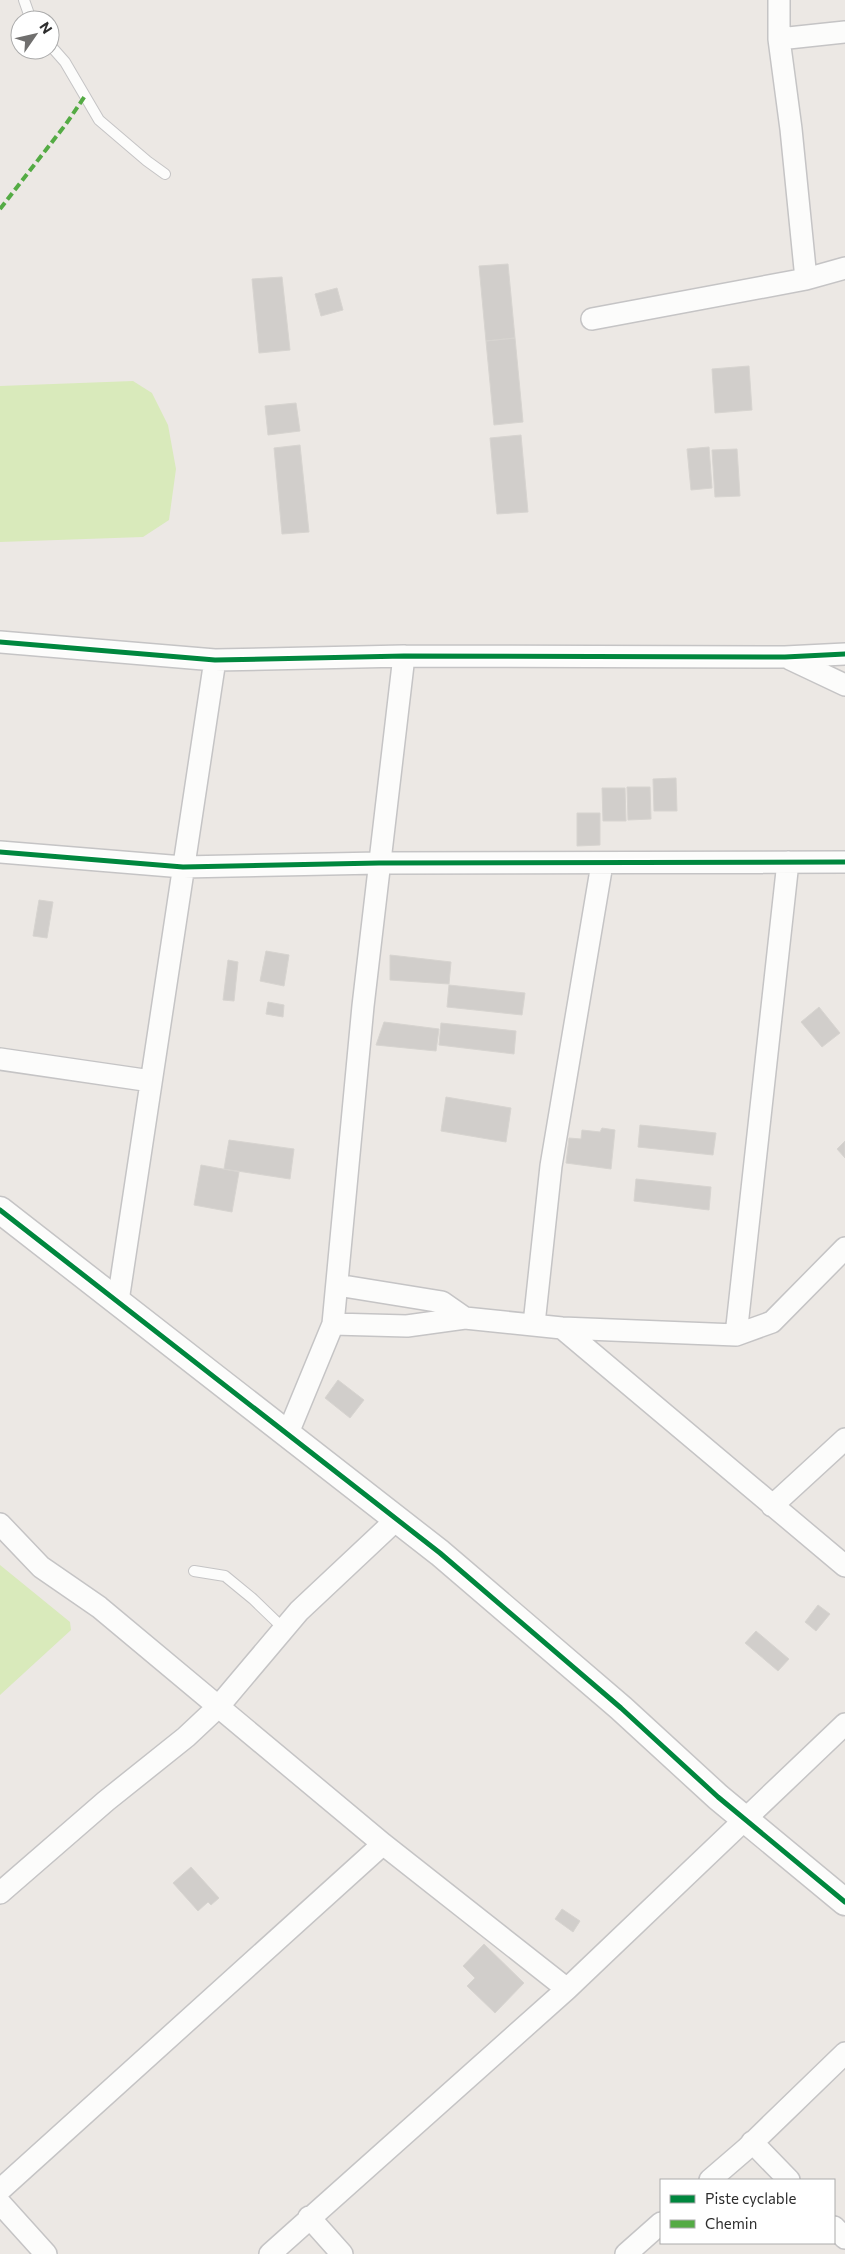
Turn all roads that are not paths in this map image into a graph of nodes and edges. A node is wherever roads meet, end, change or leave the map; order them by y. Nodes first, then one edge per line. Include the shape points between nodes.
1 (779, 0) edge
2 (845, 32) edge
3 (779, 39) junction
4 (60, 56) edge
5 (166, 174) dead end
6 (845, 268) edge
7 (806, 279) junction
8 (592, 319) dead end
9 (0, 642) edge
10 (845, 654) edge
11 (404, 656) junction
12 (785, 657) junction
13 (215, 660) junction
14 (845, 685) edge
15 (0, 852) edge
16 (788, 862) junction
17 (845, 862) edge
18 (380, 863) junction
19 (602, 864) junction
20 (183, 867) junction
21 (0, 1059) edge
22 (151, 1081) junction
23 (0, 1210) edge
24 (845, 1248) edge
25 (337, 1285) junction
26 (118, 1301) junction
27 (465, 1318) junction
28 (334, 1324) junction
29 (534, 1324) junction
30 (562, 1328) junction
31 (736, 1335) junction
32 (288, 1434) junction
33 (845, 1439) edge
34 (772, 1506) junction
35 (397, 1519) junction
36 (0, 1524) edge
37 (845, 1566) edge
38 (194, 1571) dead end
39 (283, 1628) junction
40 (218, 1707) junction
41 (845, 1724) edge
42 (745, 1819) junction
43 (384, 1844) junction
44 (0, 1893) edge
45 (845, 1902) edge
46 (566, 1989) junction
47 (845, 2053) edge
48 (752, 2142) junction
49 (711, 2179) edge
50 (788, 2179) edge
51 (0, 2190) edge
52 (0, 2203) edge
53 (309, 2217) junction
54 (660, 2224) edge
55 (835, 2228) edge
56 (845, 2238) edge
57 (46, 2254) edge
58 (270, 2254) edge
59 (342, 2254) edge
60 (626, 2254) edge

1 - 3 street
2 - 3 street
3 - 7 street
4 - 5 lane via 99,120
6 - 7 street
7 - 8 street
9 - 13 street
10 - 12 street
11 - 12 street
11 - 13 street
11 - 18 street
12 - 14 street
13 - 20 street
15 - 20 street
16 - 17 street
16 - 19 street
16 - 31 street
18 - 19 street
18 - 20 street
18 - 25 street
19 - 29 street via 551,1166
20 - 22 street
21 - 22 street
22 - 26 street
23 - 26 street
24 - 31 street via 772,1322
25 - 27 street via 442,1302
25 - 28 street
26 - 32 street
27 - 28 street via 407,1326
27 - 29 street
28 - 32 street
29 - 30 street
30 - 31 street
30 - 34 street
32 - 35 street
33 - 34 street
34 - 37 street
35 - 39 street
35 - 42 street
36 - 40 street via 41,1567 99,1607
38 - 39 lane via 225,1576
39 - 40 street
40 - 43 street
40 - 44 street
41 - 42 street
42 - 45 street
42 - 46 street
43 - 46 street
43 - 51 street
46 - 53 street
47 - 48 street
48 - 49 street
48 - 50 street
52 - 57 street
53 - 58 street
53 - 59 street
54 - 60 street
55 - 56 street

